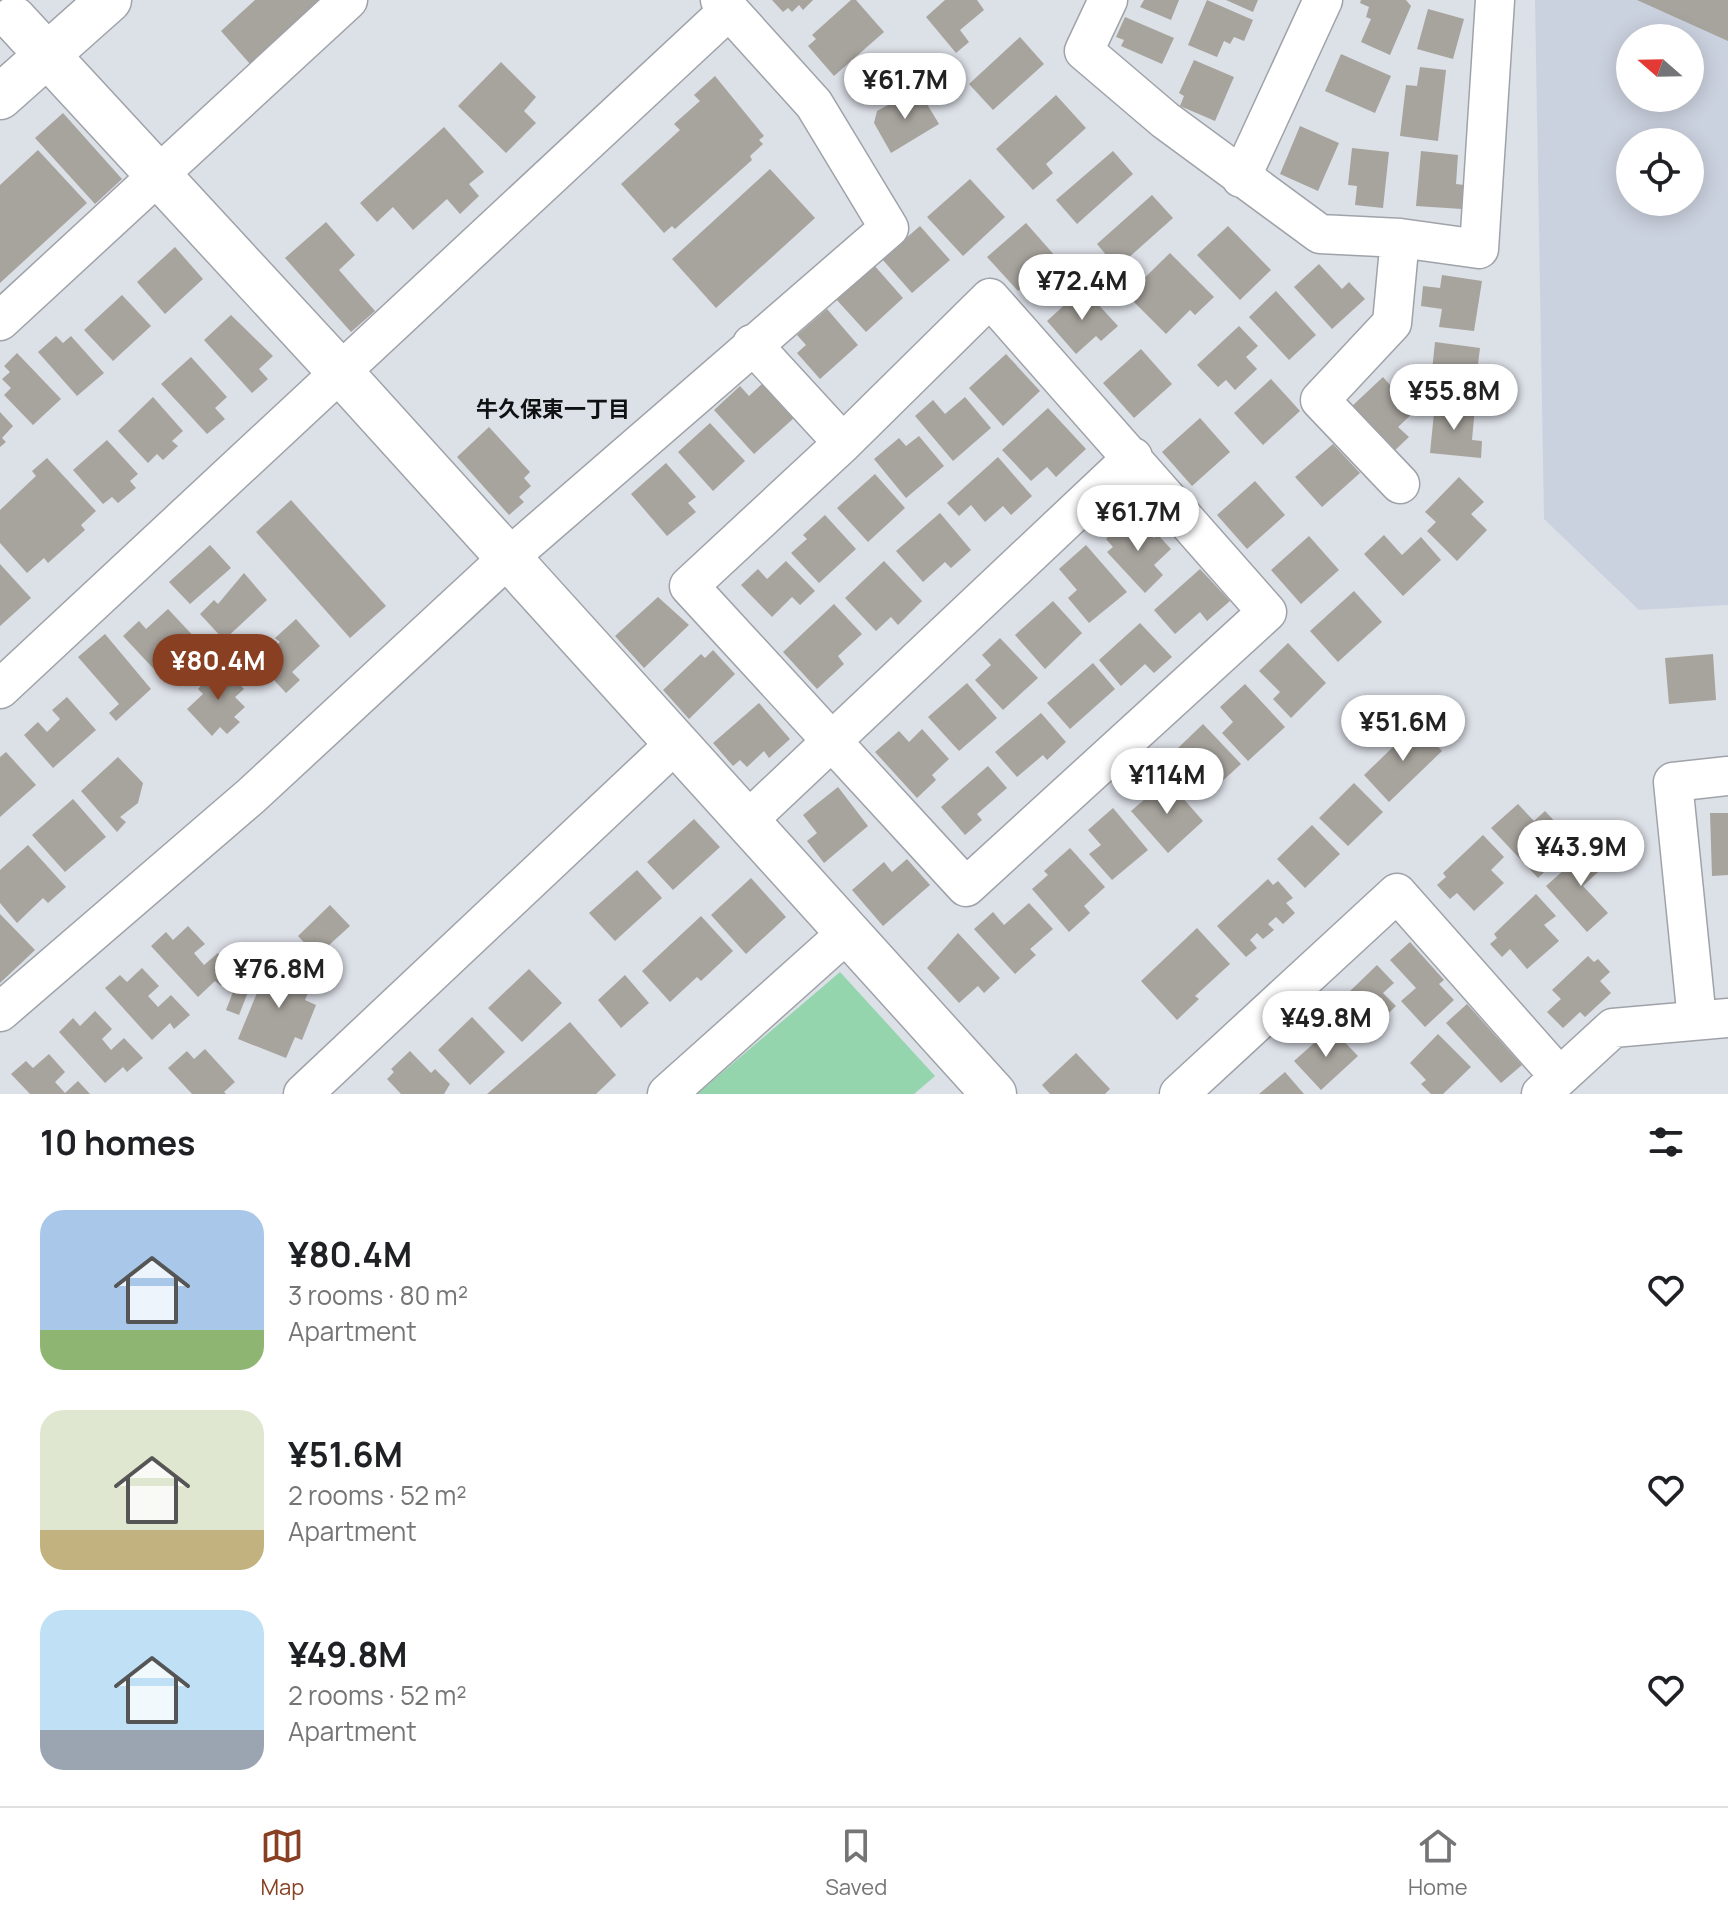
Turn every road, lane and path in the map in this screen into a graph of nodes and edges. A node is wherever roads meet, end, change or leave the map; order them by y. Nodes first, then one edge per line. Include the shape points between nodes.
1 (109, 0) edge
2 (348, 0) edge
3 (1108, 0) edge
4 (1323, 0) edge
5 (1495, 0) edge
6 (725, 5) edge
7 (12, 14) edge
8 (47, 55) junction
9 (0, 97) edge
10 (157, 176) junction
11 (1241, 178) junction
12 (1400, 238) junction
13 (0, 321) edge
14 (752, 344) junction
15 (341, 373) junction
16 (843, 443) junction
17 (1133, 457) junction
18 (1400, 484) dead end
19 (507, 559) junction
20 (0, 689) edge
21 (834, 742) junction
22 (676, 743) junction
23 (1728, 776) edge
24 (747, 821) junction
25 (848, 932) junction
26 (0, 1012) edge
27 (1712, 1019) edge
28 (1550, 1085) edge
29 (303, 1094) edge
30 (667, 1094) edge
31 (994, 1094) edge
32 (1179, 1094) edge

1 - 8 street
2 - 10 street
3 - 11 street via 1084,51
4 - 11 street
5 - 12 street via 1479,249
6 - 14 street via 814,104 889,228
6 - 15 street
7 - 8 street
8 - 9 street
8 - 10 street
10 - 13 street
10 - 15 street
11 - 12 street via 1320,234
12 - 18 street via 1392,323 1320,400
14 - 16 street
14 - 19 street
15 - 19 street
15 - 20 street
16 - 17 street via 990,298
16 - 21 street via 689,586
17 - 21 street
17 - 21 street via 1267,612 966,887
19 - 22 street
19 - 26 street via 251,796
21 - 24 street
22 - 24 street
22 - 29 street
23 - 27 street via 1673,782
24 - 25 street
25 - 30 street
25 - 31 street
27 - 28 street via 1613,1028
28 - 32 street via 1397,893

